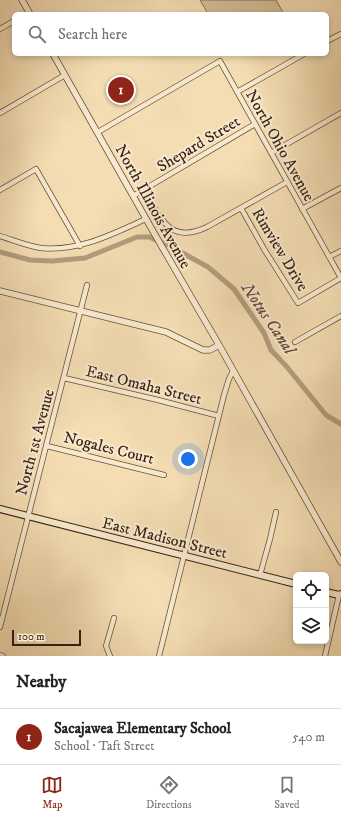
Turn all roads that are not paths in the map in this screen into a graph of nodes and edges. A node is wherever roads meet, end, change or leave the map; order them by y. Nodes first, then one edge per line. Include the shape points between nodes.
1 (22, 0) edge
2 (28, 12) edge
3 (12, 22) edge
4 (0, 29) edge
5 (341, 34) edge
6 (329, 40) edge
7 (54, 56) edge
8 (300, 56) edge
9 (65, 75) junction
10 (237, 92) junction
11 (0, 113) edge
12 (341, 113) edge
13 (255, 124) junction
14 (98, 132) junction
15 (271, 153) junction
16 (286, 182) junction
17 (341, 188) edge
18 (0, 190) edge
19 (144, 190) junction
20 (133, 196) junction
21 (241, 208) junction
22 (302, 210) junction
23 (146, 220) junction
24 (0, 236) edge
25 (80, 246) junction
26 (341, 251) edge
27 (329, 257) junction
28 (341, 278) edge
29 (87, 285) dead end
30 (0, 291) edge
31 (80, 311) junction
32 (341, 316) edge
33 (295, 342) dead end
34 (219, 345) junction
35 (233, 371) junction
36 (64, 378) junction
37 (219, 416) junction
38 (47, 446) junction
39 (164, 474) dead end
40 (0, 509) edge
41 (276, 512) dead end
42 (28, 516) junction
43 (184, 555) junction
44 (341, 562) edge
45 (260, 575) junction
46 (293, 583) edge
47 (329, 592) edge
48 (340, 594) edge
49 (114, 618) dead end
50 (0, 627) edge
51 (110, 656) edge
52 (159, 656) edge
53 (325, 656) edge

1 - 2 street
3 - 4 street
5 - 6 street
7 - 9 street, North Illinois Avenue
8 - 10 street
9 - 11 street
9 - 14 street, North Illinois Avenue
10 - 13 street, North Ohio Avenue
10 - 14 street, North Ohio Avenue via 220,61
12 - 15 street
13 - 15 street, North Ohio Avenue
13 - 19 street, Shepard Street
14 - 20 street, North Illinois Avenue
15 - 16 street, North Ohio Avenue
16 - 21 street
16 - 22 street, North Ohio Avenue
17 - 22 street
18 - 25 street via 36,169
19 - 20 street, Shepard Street
19 - 21 street via 163,222 175,231 184,233 198,231
20 - 23 street, North Illinois Avenue
21 - 28 street, Rimview Drive via 298,303
22 - 27 street, North Ohio Avenue
23 - 25 street
23 - 34 street, North Illinois Avenue
24 - 25 street via 42,248
26 - 27 street
27 - 28 street, North Ohio Avenue
29 - 31 street, North 1st Avenue
30 - 31 street
31 - 34 street via 166,332 203,350 210,350
31 - 36 street, North 1st Avenue
32 - 33 street
34 - 35 street, North Illinois Avenue
35 - 37 street
35 - 44 street, North Illinois Avenue
36 - 37 street, East Omaha Street
36 - 38 street, North 1st Avenue
37 - 43 street
38 - 39 street, Nogales Court
38 - 42 street, North 1st Avenue
40 - 42 main road, East Madison Street
41 - 45 street
42 - 43 main road, East Madison Street
42 - 50 street, North 1st Avenue
43 - 45 main road, East Madison Street
43 - 52 street
45 - 46 main road, East Madison Street
47 - 48 main road
48 - 53 street
49 - 51 street via 106,646

